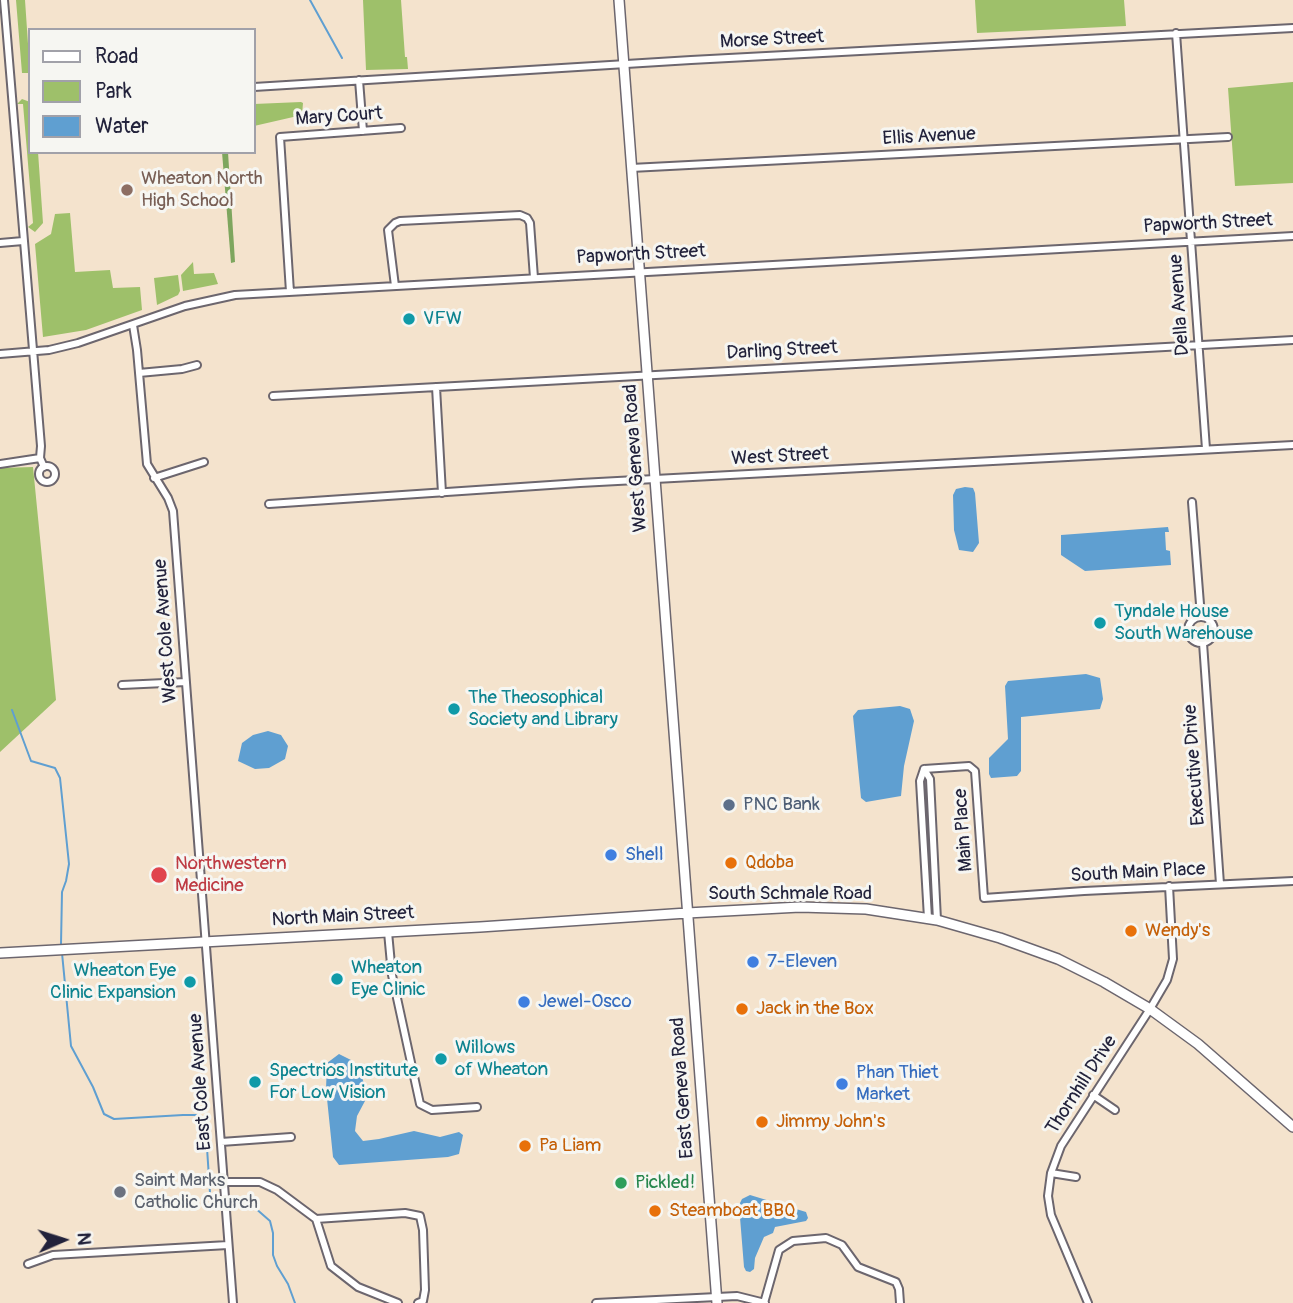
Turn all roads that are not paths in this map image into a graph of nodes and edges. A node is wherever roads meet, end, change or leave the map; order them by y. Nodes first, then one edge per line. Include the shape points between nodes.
1 (4, 0) edge
2 (619, 0) edge
3 (1293, 27) edge
4 (1176, 33) junction
5 (623, 65) junction
6 (359, 80) junction
7 (256, 87) edge
8 (401, 128) dead end
9 (363, 131) junction
10 (1228, 137) dead end
11 (1184, 139) junction
12 (631, 168) junction
13 (1293, 236) edge
14 (23, 241) junction
15 (1192, 241) junction
16 (0, 243) edge
17 (639, 271) junction
18 (534, 278) junction
19 (395, 286) junction
20 (290, 292) junction
21 (132, 325) junction
22 (1293, 340) edge
23 (1198, 345) junction
24 (32, 351) junction
25 (0, 354) edge
26 (197, 365) dead end
27 (139, 373) junction
28 (647, 374) junction
29 (436, 387) junction
30 (273, 396) dead end
31 (1293, 445) edge
32 (1206, 449) junction
33 (40, 458) junction
34 (204, 462) dead end
35 (0, 464) edge
36 (44, 467) dead end
37 (154, 478) junction
38 (655, 480) junction
39 (442, 493) junction
40 (1192, 502) dead end
41 (269, 504) dead end
42 (1201, 617) junction
43 (1203, 643) junction
44 (186, 682) junction
45 (122, 685) dead end
46 (1293, 881) edge
47 (1220, 884) junction
48 (1169, 886) junction
49 (984, 898) joint
50 (687, 913) junction
51 (932, 919) junction
52 (388, 932) junction
53 (206, 942) junction
54 (0, 953) edge
55 (1150, 1009) junction
56 (1093, 1095) junction
57 (477, 1107) dead end
58 (1115, 1110) dead end
59 (1293, 1127) edge
60 (291, 1137) dead end
61 (221, 1142) junction
62 (1051, 1173) junction
63 (1076, 1177) dead end
64 (224, 1182) junction
65 (316, 1219) junction
66 (229, 1245) junction
67 (28, 1264) dead end
68 (716, 1300) edge
69 (233, 1303) edge
70 (398, 1303) edge
71 (418, 1303) edge
72 (596, 1303) edge
73 (765, 1303) edge
74 (900, 1303) edge
75 (1088, 1303) edge

1 - 14 street
2 - 5 main road, West Geneva Road
3 - 4 street, Morse Street
4 - 5 street, Morse Street
4 - 11 street, Della Avenue
5 - 6 street, Morse Street
5 - 12 main road, West Geneva Road
6 - 7 street, Morse Street
6 - 9 street
8 - 9 street, Mary Court
9 - 20 street, Mary Court via 280,137
10 - 11 street, Ellis Avenue
11 - 12 street, Ellis Avenue
11 - 15 street, Della Avenue
12 - 17 main road, West Geneva Road
13 - 15 street, Papworth Street
14 - 16 street
14 - 24 street
15 - 17 street, Papworth Street
15 - 23 street, Della Avenue
17 - 18 street, Papworth Street
17 - 28 main road, West Geneva Road
18 - 19 street, Papworth Street
18 - 19 street via 530,223 520,215 400,221 388,230
19 - 20 street, Papworth Street
20 - 21 street, Papworth Street via 220,297
21 - 24 street, Papworth Street via 78,343
21 - 27 street, West Cole Avenue
22 - 23 street, Darling Street
23 - 28 street, Darling Street
23 - 32 street, Della Avenue
24 - 25 street, Papworth Street
24 - 33 street
26 - 27 street
27 - 37 street, West Cole Avenue via 146,456
28 - 29 street, Darling Street
28 - 38 main road, West Geneva Road
29 - 30 street, Darling Street
29 - 39 street
31 - 32 street, West Street
32 - 38 street, West Street
33 - 35 street
33 - 36 street
34 - 37 street
37 - 44 street, West Cole Avenue via 173,511
38 - 39 street, West Street
38 - 50 main road, West Geneva Road
39 - 41 street, West Street
40 - 42 street, Executive Drive
42 - 43 street, Executive Drive via 1214,627 1213,636
42 - 43 street, Executive Drive via 1193,619 1188,631 1191,639
43 - 47 street, Executive Drive
44 - 45 street
44 - 53 street, West Cole Avenue
46 - 47 street, South Main Place
47 - 48 street, South Main Place
48 - 49 street, South Main Place
48 - 55 street, Thornhill Drive via 1173,963
49 - 51 street, Main Place via 975,771 970,766 924,769 930,779
50 - 51 main road, South Schmale Road via 844,908
50 - 52 main road, North Main Street
50 - 68 main road, East Geneva Road
51 - 55 main road, South Schmale Road via 1058,959
52 - 53 main road, North Main Street
52 - 57 street via 392,975 420,1104 432,1110
53 - 54 main road, North Main Street
53 - 61 street, East Cole Avenue
55 - 56 street, Thornhill Drive
55 - 59 main road, South Schmale Road via 1206,1050
56 - 58 street
56 - 62 street, Thornhill Drive via 1061,1146
60 - 61 street
61 - 64 street, East Cole Avenue
62 - 63 street
62 - 75 street, Thornhill Drive via 1051,1215
64 - 65 street via 265,1184
64 - 66 street, East Cole Avenue
65 - 70 street via 331,1266 358,1287
65 - 71 street via 420,1216 425,1290
66 - 67 street via 53,1255
66 - 69 street, East Cole Avenue
68 - 72 street
68 - 73 street via 737,1296
73 - 74 street via 779,1250 793,1241 816,1238 836,1241 858,1267 890,1279 899,1289

